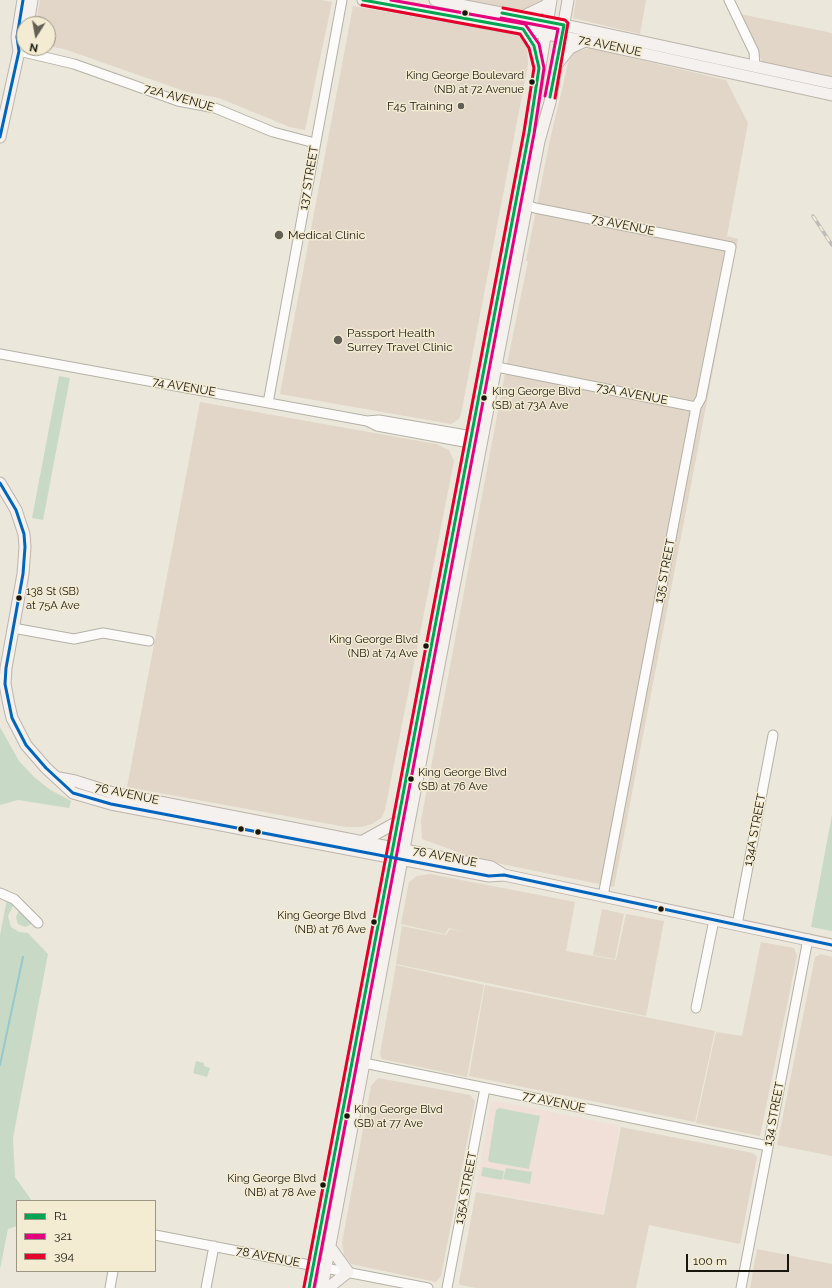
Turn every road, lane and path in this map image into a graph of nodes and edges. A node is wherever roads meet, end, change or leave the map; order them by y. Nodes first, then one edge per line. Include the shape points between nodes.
1 (23, 0) edge
2 (32, 0) edge
3 (342, 0) edge
4 (363, 0) edge
5 (435, 0) edge
6 (550, 0) edge
7 (568, 0) edge
8 (729, 0) edge
9 (20, 16) edge
10 (29, 16) edge
11 (522, 17) junction
12 (548, 22) junction
13 (523, 29) junction
14 (563, 31) junction
15 (546, 33) junction
16 (585, 41) junction
17 (19, 56) edge
18 (49, 56) edge
19 (755, 67) junction
20 (539, 68) junction
21 (556, 68) junction
22 (832, 84) edge
23 (832, 95) edge
24 (0, 137) edge
25 (315, 143) junction
26 (515, 200) junction
27 (527, 205) junction
28 (731, 247) joint
29 (500, 285) junction
30 (0, 354) edge
31 (497, 367) junction
32 (268, 403) junction
33 (696, 408) junction
34 (470, 439) junction
35 (483, 442) junction
36 (0, 483) edge
37 (13, 628) junction
38 (150, 641) dead end
39 (773, 735) dead end
40 (58, 778) junction
41 (94, 800) junction
42 (174, 805) junction
43 (398, 820) junction
44 (363, 841) junction
45 (398, 853) junction
46 (0, 893) edge
47 (603, 896) junction
48 (714, 920) junction
49 (38, 923) dead end
50 (737, 924) junction
51 (808, 939) junction
52 (832, 945) edge
53 (696, 1008) dead end
54 (357, 1040) junction
55 (364, 1063) junction
56 (485, 1088) junction
57 (768, 1146) junction
58 (156, 1235) edge
59 (214, 1246) junction
60 (330, 1247) junction
61 (314, 1266) junction
62 (326, 1268) junction
63 (113, 1272) edge
64 (348, 1272) junction
65 (110, 1288) edge
66 (206, 1288) edge
67 (310, 1288) edge
68 (322, 1288) edge
69 (328, 1288) edge
70 (428, 1288) edge
71 (447, 1288) edge
72 (741, 1288) edge

1 - 9 main road
2 - 10 main road
3 - 25 street, 137 STREET
4 - 13 main road, 72 AVENUE
5 - 11 main road, 72 AVENUE
6 - 11 main road via 547,5
6 - 12 main road
7 - 14 main road
8 - 19 street via 754,52
11 - 12 main road, 72 AVENUE
12 - 14 main road, 72 AVENUE
12 - 15 main road
13 - 15 main road, 72 AVENUE
13 - 20 main road via 534,46
14 - 15 main road, 72 AVENUE
14 - 16 main road, 72 AVENUE
14 - 19 main road, 72 AVENUE
14 - 21 main road
15 - 20 main road
16 - 21 main road via 570,48
16 - 23 main road, 72 AVENUE
17 - 24 main road
18 - 25 street, 72A AVENUE via 178,100 215,108 273,132
19 - 22 main road, 72 AVENUE
20 - 26 main road
21 - 27 main road
25 - 32 street, 137 STREET
26 - 27 street, 73 AVENUE
26 - 29 main road
27 - 28 street, 73 AVENUE
27 - 31 main road
28 - 33 street, 135 STREET via 702,398
29 - 31 main road via 503,305 493,361
29 - 34 main road
30 - 32 street, 74 AVENUE
31 - 33 street, 73A AVENUE
31 - 35 main road
32 - 34 street, 74 AVENUE via 368,421 377,426
33 - 47 street, 135 STREET
34 - 35 street, 74 AVENUE
34 - 43 main road
35 - 45 main road
36 - 37 main road via 16,510 24,534 23,574
37 - 38 street via 74,639 103,633
37 - 40 main road via 5,676 12,718 26,744
39 - 50 street, 134A STREET
40 - 41 main road, 76 AVENUE via 69,790
40 - 42 main road, 76 AVENUE via 75,781 97,790
41 - 42 main road via 104,797 159,807
41 - 45 main road, 76 AVENUE
42 - 44 main road, 76 AVENUE
43 - 44 main road
43 - 45 main road
44 - 45 main road, 76 AVENUE
45 - 47 main road, 76 AVENUE via 491,867 504,876
45 - 54 main road
45 - 55 main road
46 - 49 street via 14,899
47 - 48 main road, 76 AVENUE
48 - 50 main road, 76 AVENUE
48 - 53 street
50 - 51 main road, 76 AVENUE
51 - 52 main road, 76 AVENUE
51 - 57 street, 134 STREET
54 - 55 street
54 - 61 main road
55 - 56 street, 77 AVENUE
55 - 60 main road
56 - 57 street, 77 AVENUE
56 - 71 street, 135A STREET
57 - 72 street, 134 STREET
58 - 59 street, 78 AVENUE
59 - 61 street, 78 AVENUE
59 - 66 street
60 - 62 main road
60 - 64 main road
61 - 62 street, 78 AVENUE
61 - 67 main road
62 - 64 street, 78 AVENUE
62 - 68 main road
63 - 65 street
64 - 69 main road
64 - 70 street, 78 AVENUE

